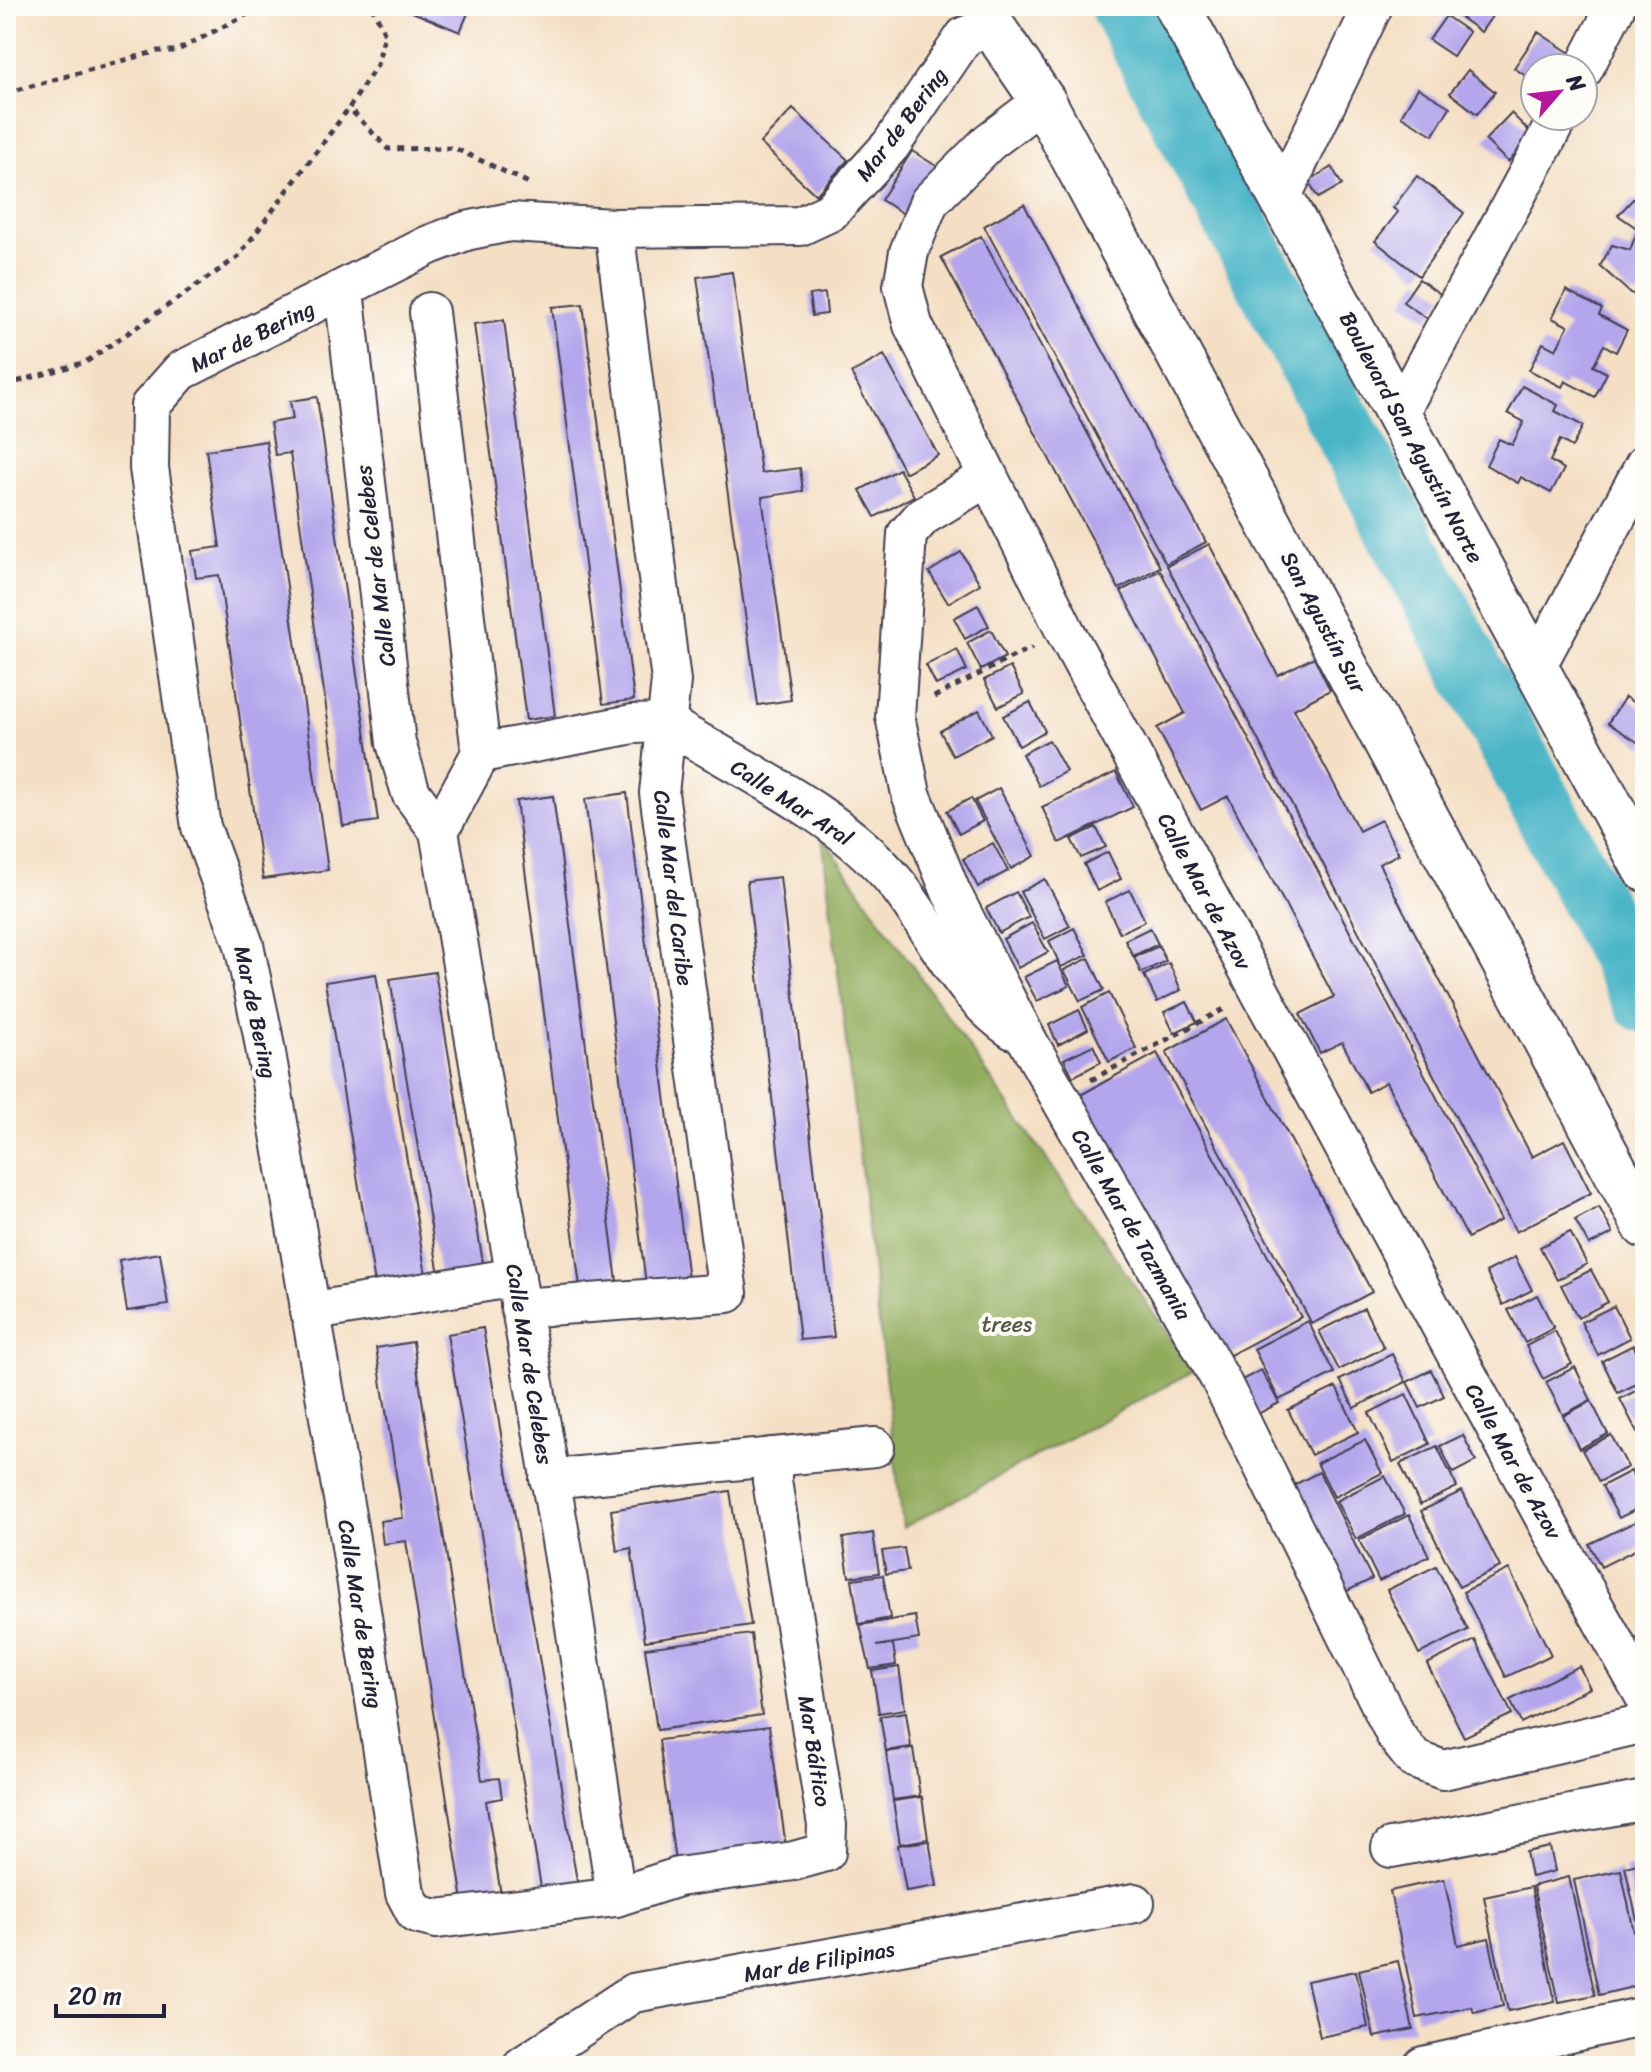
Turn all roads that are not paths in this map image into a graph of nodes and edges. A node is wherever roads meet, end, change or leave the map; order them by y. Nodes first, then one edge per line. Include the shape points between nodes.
1 (1177, 6) edge
2 (1373, 6) edge
3 (1616, 6) edge
4 (991, 16) edge
5 (1592, 52) edge
6 (1043, 101) junction
7 (1550, 132) edge
8 (1282, 196) junction
9 (614, 228) junction
10 (344, 291) junction
11 (429, 312) dead end
12 (1399, 413) junction
13 (1645, 464) edge
14 (986, 478) junction
15 (1536, 667) junction
16 (666, 723) junction
17 (481, 753) junction
18 (439, 831) junction
19 (1645, 869) edge
20 (1026, 1038) junction
21 (1645, 1226) edge
22 (518, 1293) junction
23 (309, 1312) junction
24 (875, 1447) dead end
25 (772, 1457) junction
26 (549, 1479) junction
27 (1645, 1697) edge
28 (1645, 1723) edge
29 (1645, 1800) edge
30 (1391, 1848) dead end
31 (616, 1897) junction
32 (1135, 1903) dead end
33 (416, 1914) joint
34 (1645, 2016) edge
35 (522, 2066) edge
36 (1423, 2066) edge

1 - 8 main road, Boulevard San Agustín Norte
2 - 8 street
3 - 5 street
4 - 6 main road, San Agustín Sur
4 - 9 street, Mar de Bering via 965,36 891,145 830,212 800,226
6 - 14 street, Calle Mar de Azov via 989,142 929,202 909,252 903,286 913,325
6 - 21 main road, San Agustín Sur
7 - 12 street
8 - 12 main road, Boulevard San Agustín Norte
9 - 10 street, Mar de Bering via 510,222 466,231
9 - 16 street, Calle Mar del Caribe via 671,681
10 - 18 street, Calle Mar de Celebes via 396,743 411,793
10 - 23 street, Mar de Bering via 181,371 150,406 149,468 201,827 244,945
11 - 17 street
12 - 15 main road, Boulevard San Agustín Norte
13 - 15 street
14 - 20 street, Calle Mar de Tazmania via 923,516 907,534 895,716 911,794 951,892
14 - 27 street, Calle Mar de Azov
15 - 19 main road, Boulevard San Agustín Norte
16 - 17 street via 633,724
16 - 20 street, Calle Mar Aral via 850,835 896,883 965,986 991,1015
16 - 22 street, Calle Mar del Caribe via 659,793 728,1293
17 - 18 street
18 - 22 street, Calle Mar de Celebes
20 - 28 street, Calle Mar de Tazmania via 1220,1379 1396,1736 1414,1759 1443,1770
22 - 23 street
22 - 26 street, Calle Mar de Celebes
23 - 33 street, Calle Mar de Bering via 405,1893
24 - 25 street
25 - 26 street
25 - 31 street, Mar Báltico via 827,1825 826,1852 678,1877
26 - 31 street, Calle Mar de Celebes
29 - 30 street
31 - 33 street, Mar Báltico via 437,1919
32 - 35 street, Mar de Filipinas via 633,1993
34 - 36 street

